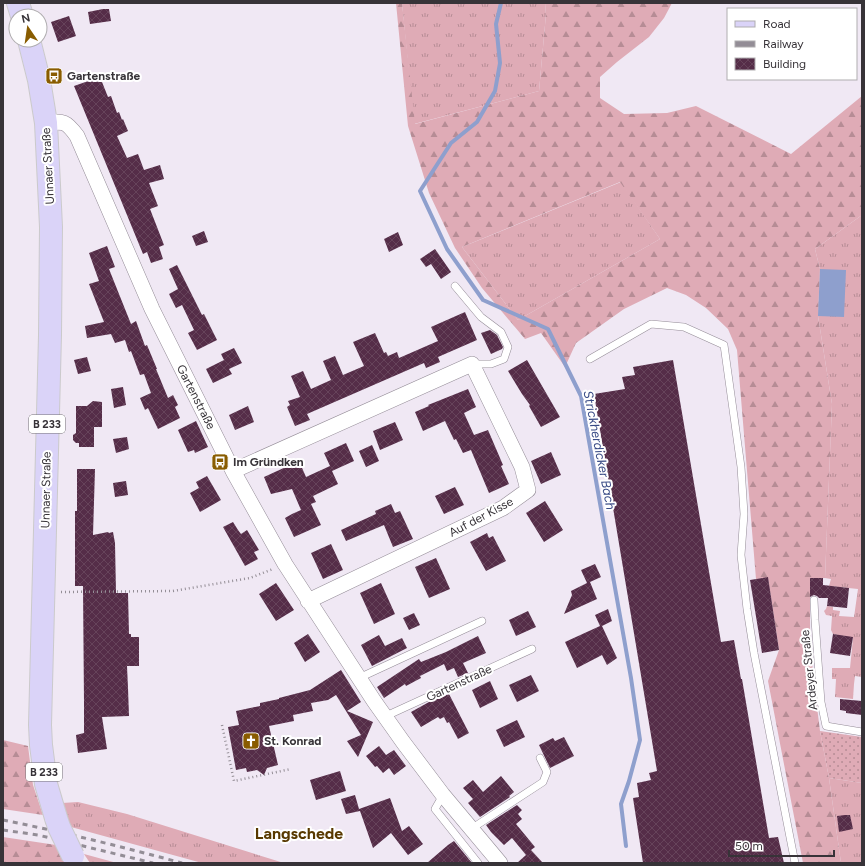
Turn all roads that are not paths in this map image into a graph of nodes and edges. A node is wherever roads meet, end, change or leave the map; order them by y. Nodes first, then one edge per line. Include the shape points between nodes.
1 (31, 48) edge
2 (46, 123) junction
3 (455, 286) dead end
4 (590, 359) dead end
5 (472, 364) junction
6 (233, 471) junction
7 (814, 600) dead end
8 (308, 601) junction
9 (482, 621) dead end
10 (532, 649) dead end
11 (359, 678) junction
12 (386, 716) junction
13 (862, 732) edge
14 (540, 758) dead end
15 (443, 795) junction
16 (471, 829) junction
17 (75, 859) edge
18 (478, 863) edge
19 (500, 863) edge
20 (795, 863) edge

1 - 2 main road, Unnaer Straße / B 233
2 - 6 street, Gartenstraße via 61,122 70,126 77,136 152,309
2 - 17 main road, Unnaer Straße / B 233, bridge via 51,227 50,335 40,725 46,784 59,827
3 - 5 lane via 482,317 501,332 508,347 504,358 491,364
4 - 20 lane via 650,324 684,328 724,345 741,467 744,514 742,555 747,609
5 - 6 street
5 - 8 street, Auf der Kisse via 522,467 528,490 503,508
6 - 8 street, Gartenstraße
7 - 13 lane, Ardeyer Straße via 826,726
8 - 11 street, Gartenstraße
9 - 11 lane
10 - 12 lane, Gartenstraße
11 - 12 street, Gartenstraße
12 - 15 street, Gartenstraße
14 - 16 lane via 547,772 543,782
15 - 16 street, Gartenstraße
15 - 18 lane via 435,809
16 - 19 street, Gartenstraße

